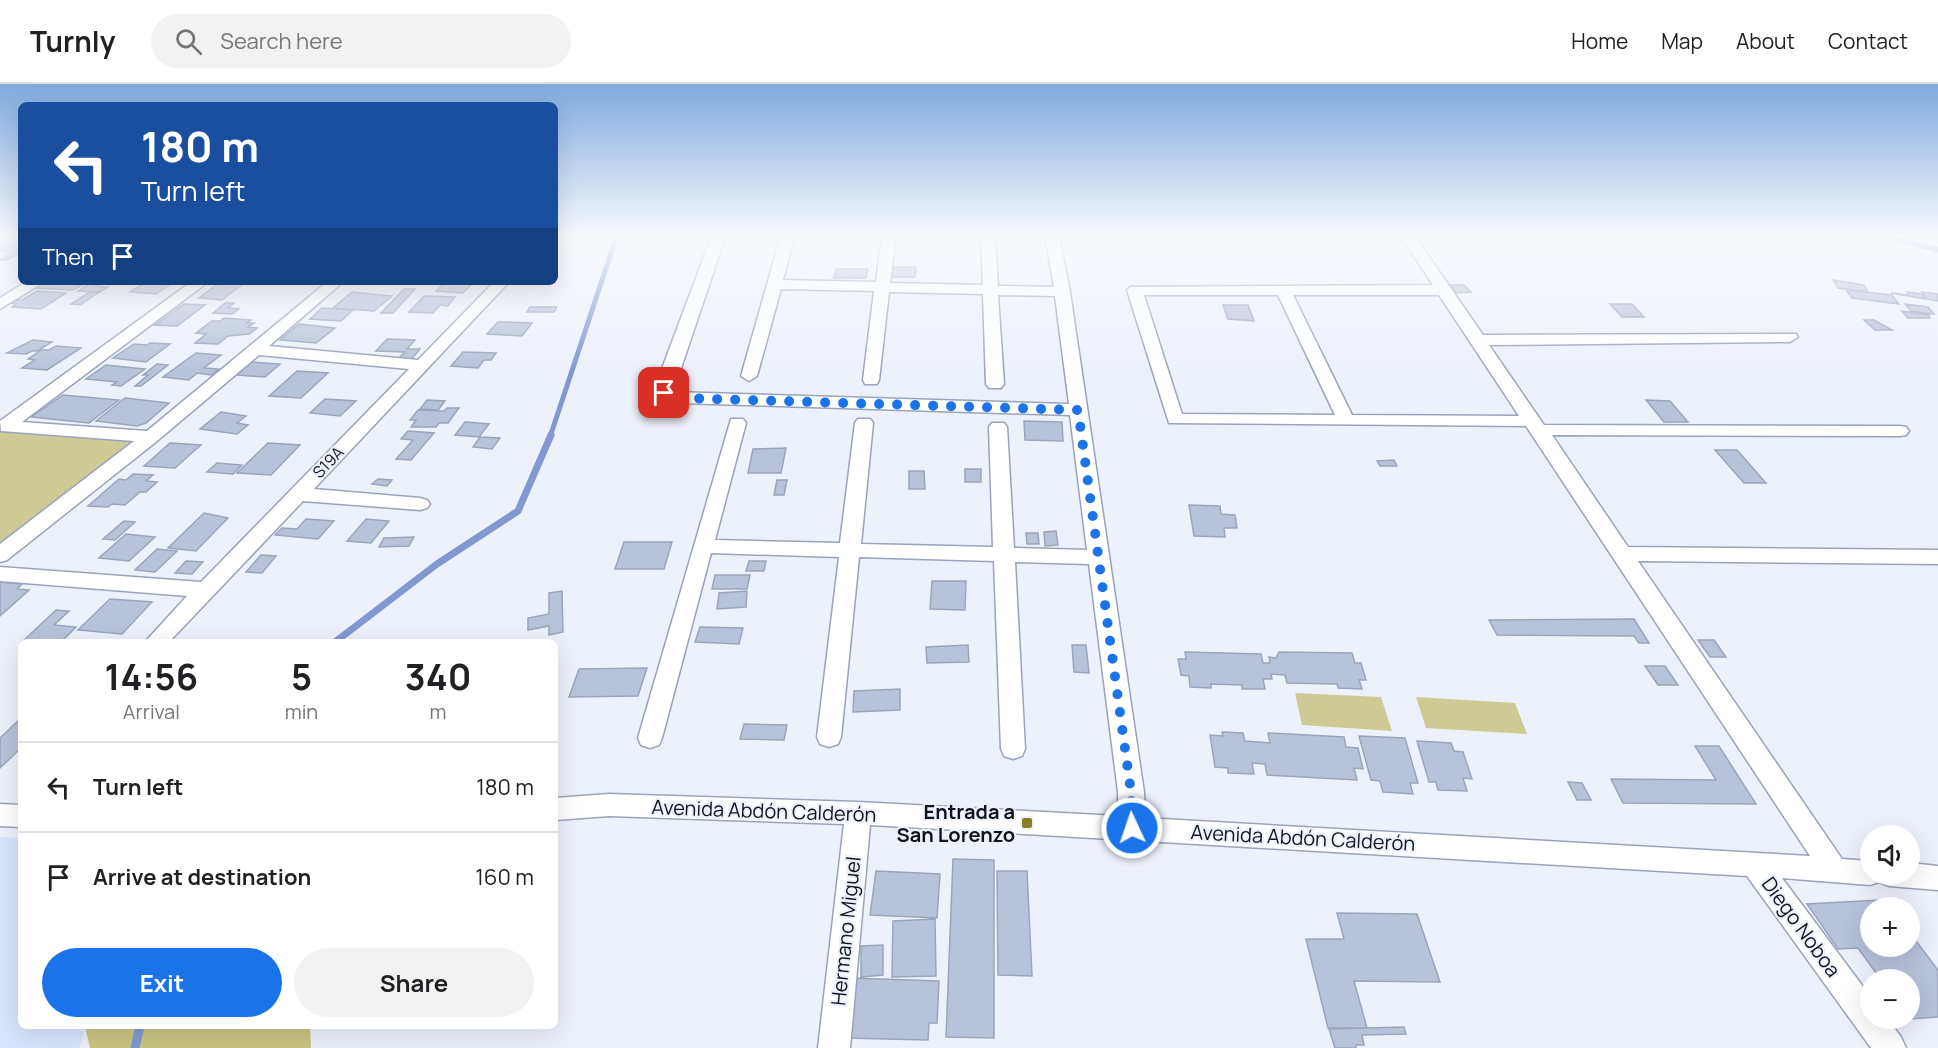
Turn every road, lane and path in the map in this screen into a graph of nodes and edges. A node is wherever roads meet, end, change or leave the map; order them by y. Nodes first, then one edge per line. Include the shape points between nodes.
1 (703, 280) edge
2 (775, 280) edge
3 (884, 280) edge
4 (990, 280) edge
5 (1060, 280) edge
6 (1437, 280) edge
7 (774, 284) junction
8 (32, 285) edge
9 (197, 285) edge
10 (332, 285) edge
11 (499, 285) edge
12 (883, 287) junction
13 (991, 290) junction
14 (1444, 290) junction
15 (1284, 291) junction
16 (1062, 292) junction
17 (0, 304) edge
18 (1790, 338) dead end
19 (1478, 340) junction
20 (256, 350) junction
21 (422, 365) junction
22 (749, 376) dead end
23 (871, 380) dead end
24 (995, 384) dead end
25 (1078, 410) junction
26 (1346, 420) junction
27 (737, 423) dead end
28 (864, 423) dead end
29 (2, 426) edge
30 (1535, 426) junction
31 (998, 427) dead end
32 (1900, 431) dead end
33 (152, 437) junction
34 (297, 494) junction
35 (420, 504) dead end
36 (703, 546) junction
37 (850, 550) junction
38 (1004, 554) junction
39 (1621, 554) junction
40 (0, 555) edge
41 (1097, 557) junction
42 (1938, 557) edge
43 (0, 574) edge
44 (205, 590) junction
45 (159, 639) edge
46 (829, 737) dead end
47 (650, 738) dead end
48 (1013, 749) dead end
49 (558, 809) edge
50 (858, 813) junction
51 (0, 815) edge
52 (18, 816) edge
53 (1132, 828) junction
54 (1755, 864) junction
55 (1834, 871) junction
56 (1860, 872) edge
57 (1920, 877) edge
58 (1938, 878) edge
59 (834, 1048) edge
60 (1890, 1048) edge

1 - 25 street via 663,390 667,396
2 - 7 street
3 - 12 street
4 - 13 street
5 - 16 street
6 - 14 street
7 - 12 street
7 - 22 street
8 - 17 street
9 - 29 street
10 - 20 street
11 - 21 street, S19A
12 - 13 street
12 - 23 street
13 - 16 street
13 - 24 street
14 - 15 street
14 - 19 street
15 - 26 street
15 - 26 street via 1135,290 1175,419
16 - 25 street
18 - 19 street
19 - 30 street
20 - 21 street
20 - 33 street
21 - 34 street, S19A
25 - 41 street
26 - 30 street
27 - 36 street
28 - 37 street
29 - 33 street
30 - 32 street
30 - 39 street
31 - 38 street
33 - 40 street
34 - 35 street
34 - 44 street, S19A
36 - 37 street
36 - 47 street
37 - 38 street
37 - 46 street
38 - 41 street
38 - 48 street
39 - 42 street
39 - 55 street
41 - 53 street via 1131,792
43 - 44 street
44 - 45 street, S19A
49 - 50 street, Avenida Abdón Calderón via 609,806
50 - 53 street, Avenida Abdón Calderón
50 - 59 street, Hermano Miguel
51 - 52 street
53 - 54 street, Avenida Abdón Calderón
54 - 55 street, Avenida Abdón Calderón
54 - 60 street, Diego Noboa
55 - 56 street, Avenida Abdón Calderón
57 - 58 street

